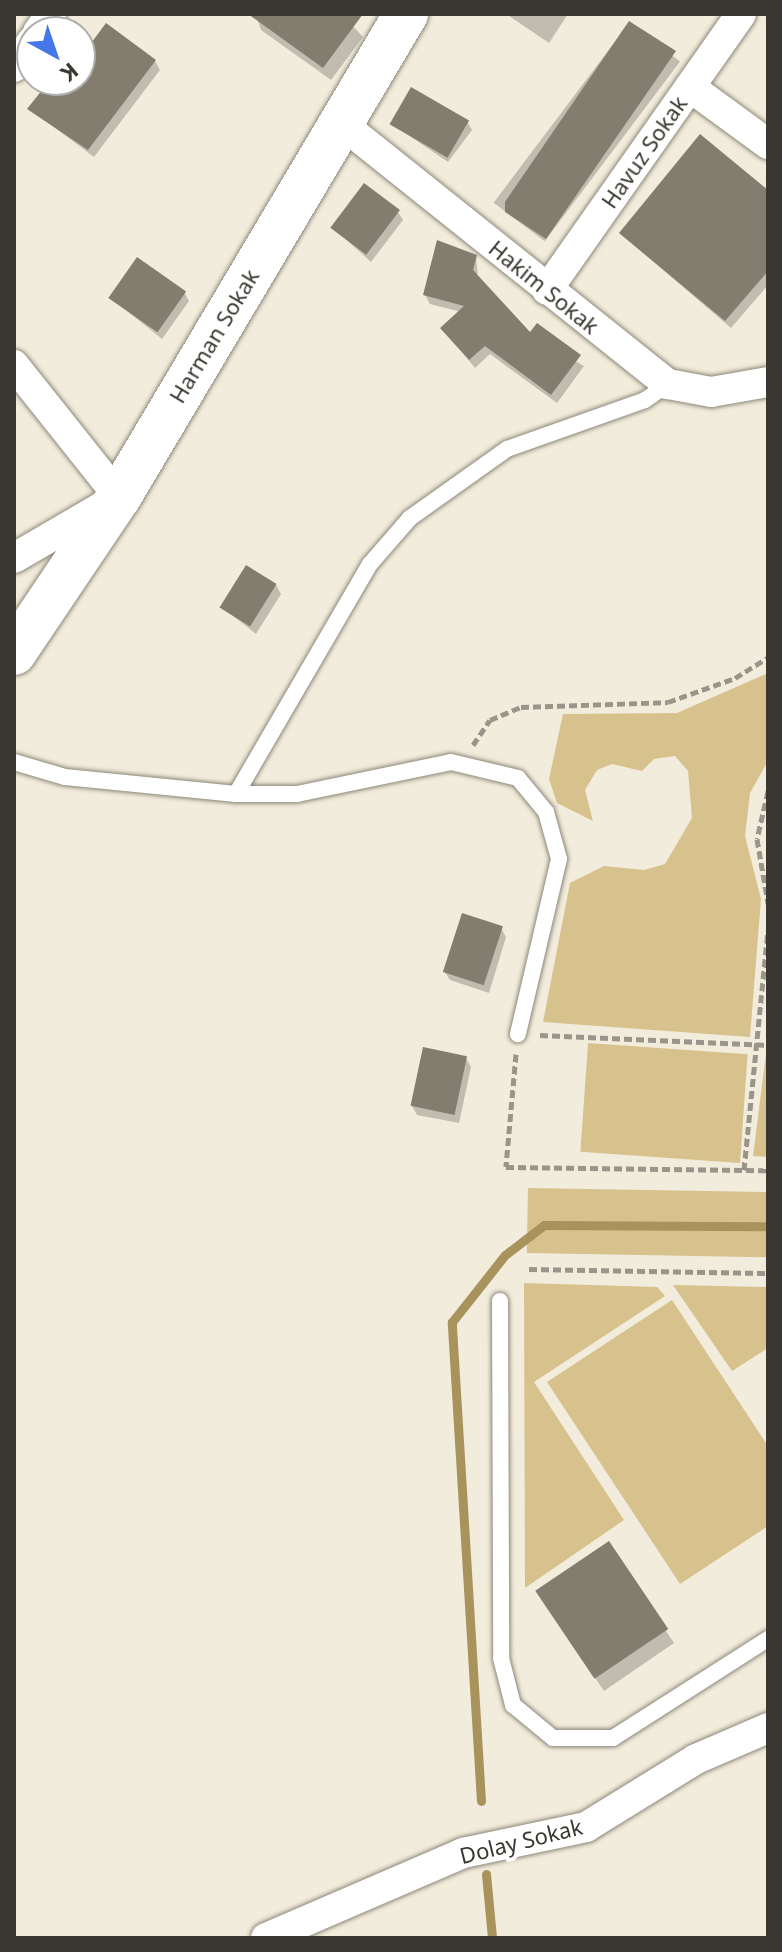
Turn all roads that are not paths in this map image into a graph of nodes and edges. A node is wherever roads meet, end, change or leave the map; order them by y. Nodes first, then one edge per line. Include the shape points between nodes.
1 (406, 14) edge
2 (741, 14) edge
3 (690, 87) junction
4 (342, 124) junction
5 (768, 144) edge
6 (547, 290) junction
7 (14, 365) edge
8 (768, 382) edge
9 (668, 384) junction
10 (119, 497) junction
11 (14, 558) edge
12 (14, 653) edge
13 (14, 762) edge
14 (236, 794) junction
15 (518, 1034) road end
16 (500, 1301) dead end
17 (768, 1639) edge
18 (768, 1728) edge
19 (266, 1938) edge

1 - 4 street, Harman Sokak
2 - 3 street, Havuz Sokak
3 - 5 street
3 - 6 street, Havuz Sokak
4 - 6 street, Hakim Sokak
4 - 10 street, Harman Sokak
6 - 9 street, Hakim Sokak
7 - 10 street
8 - 9 street, Hakim Sokak via 711,392
9 - 14 lane via 645,400 507,449 410,518 370,564
10 - 11 street
10 - 12 street, Harman Sokak
13 - 14 lane via 65,777
14 - 15 lane via 297,794 470,762 529,788 557,842
16 - 17 lane via 501,1658 513,1705 553,1738 613,1738
18 - 19 street, Dolay Sokak via 696,1759 586,1827 463,1853

